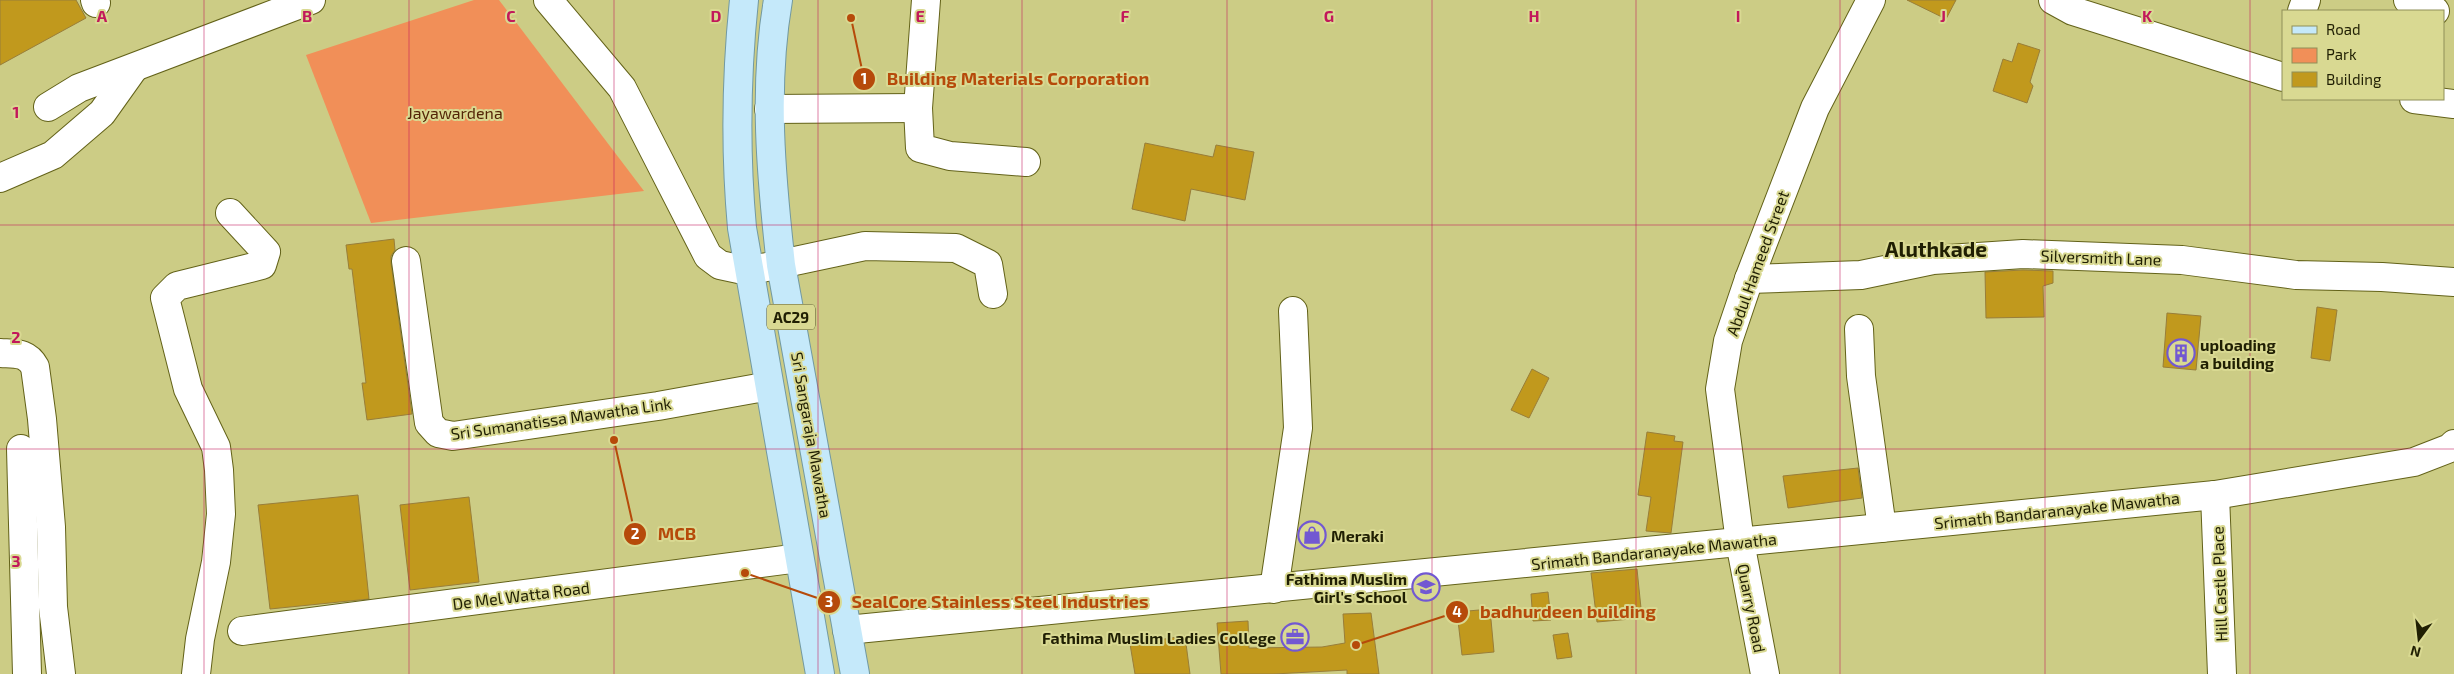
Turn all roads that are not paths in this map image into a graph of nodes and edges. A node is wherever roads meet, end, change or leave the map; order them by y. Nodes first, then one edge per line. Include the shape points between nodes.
1 (310, 0) edge
2 (548, 0) edge
3 (744, 0) edge
4 (778, 0) edge
5 (926, 0) edge
6 (1871, 0) edge
7 (2408, 0) edge
8 (2068, 4) edge
9 (2433, 10) edge
10 (134, 68) junction
11 (2281, 72) edge
12 (2422, 100) edge
13 (2454, 104) edge
14 (48, 107) dead end
15 (918, 108) junction
16 (769, 109) junction
17 (1026, 162) dead end
18 (0, 178) edge
19 (230, 213) dead end
20 (406, 261) dead end
21 (781, 265) junction
22 (748, 270) junction
23 (1749, 279) junction
24 (2454, 282) edge
25 (993, 294) dead end
26 (1293, 311) dead end
27 (1858, 329) dead end
28 (0, 353) edge
29 (769, 386) junction
30 (2454, 444) edge
31 (21, 449) dead end
32 (2215, 495) junction
33 (1882, 528) junction
34 (1740, 542) junction
35 (799, 558) junction
36 (1274, 589) junction
37 (847, 630) junction
38 (242, 631) dead end
39 (27, 674) edge
40 (61, 674) edge
41 (196, 674) edge
42 (820, 674) edge
43 (855, 674) edge
44 (1765, 674) edge
45 (2222, 674) edge

1 - 10 street
2 - 22 street via 622,88 708,256 720,265
3 - 22 main road, Sri Sangaraja Mawatha / AC29 via 736,109 736,168
4 - 16 main road, Sri Sangaraja Mawatha / AC29 via 771,51
5 - 15 street
6 - 23 street, Abdul Hameed Street via 1815,108
7 - 9 street
8 - 11 street
10 - 14 street via 79,88
10 - 18 street via 102,113 53,156
12 - 13 street
15 - 16 street
15 - 17 street via 920,148 950,156
16 - 21 main road, Sri Sangaraja Mawatha / AC29
19 - 41 street via 266,252 262,265 177,286 165,298 188,389 216,447 221,514
20 - 29 street, Sri Sumanatissa Mawatha Link via 429,423 438,433 453,436 482,432
21 - 22 street
21 - 25 street via 866,246 956,248 988,264
21 - 37 main road, Sri Sangaraja Mawatha / AC29
22 - 29 main road, Sri Sangaraja Mawatha / AC29
23 - 24 street, Silversmith Lane via 1861,274 1933,260 2022,254 2182,260 2296,276
23 - 34 street, Abdul Hameed Street via 1728,341 1720,389
26 - 36 street via 1298,428
27 - 33 street via 1861,376
28 - 40 street via 23,354 35,367 42,419 51,527 53,607
29 - 35 main road, Sri Sangaraja Mawatha / AC29
30 - 32 street, Srimath Bandaranayake Mawatha via 2414,462
31 - 39 street
32 - 33 street, Srimath Bandaranayake Mawatha
32 - 45 street, Hill Castle Place
33 - 34 street, Srimath Bandaranayake Mawatha
34 - 36 street, Srimath Bandaranayake Mawatha
34 - 44 street, Quarry Road
35 - 38 street, De Mel Watta Road
35 - 42 main road, Sri Sangaraja Mawatha / AC29
36 - 37 street, Srimath Bandaranayake Mawatha
37 - 43 main road, Sri Sangaraja Mawatha

